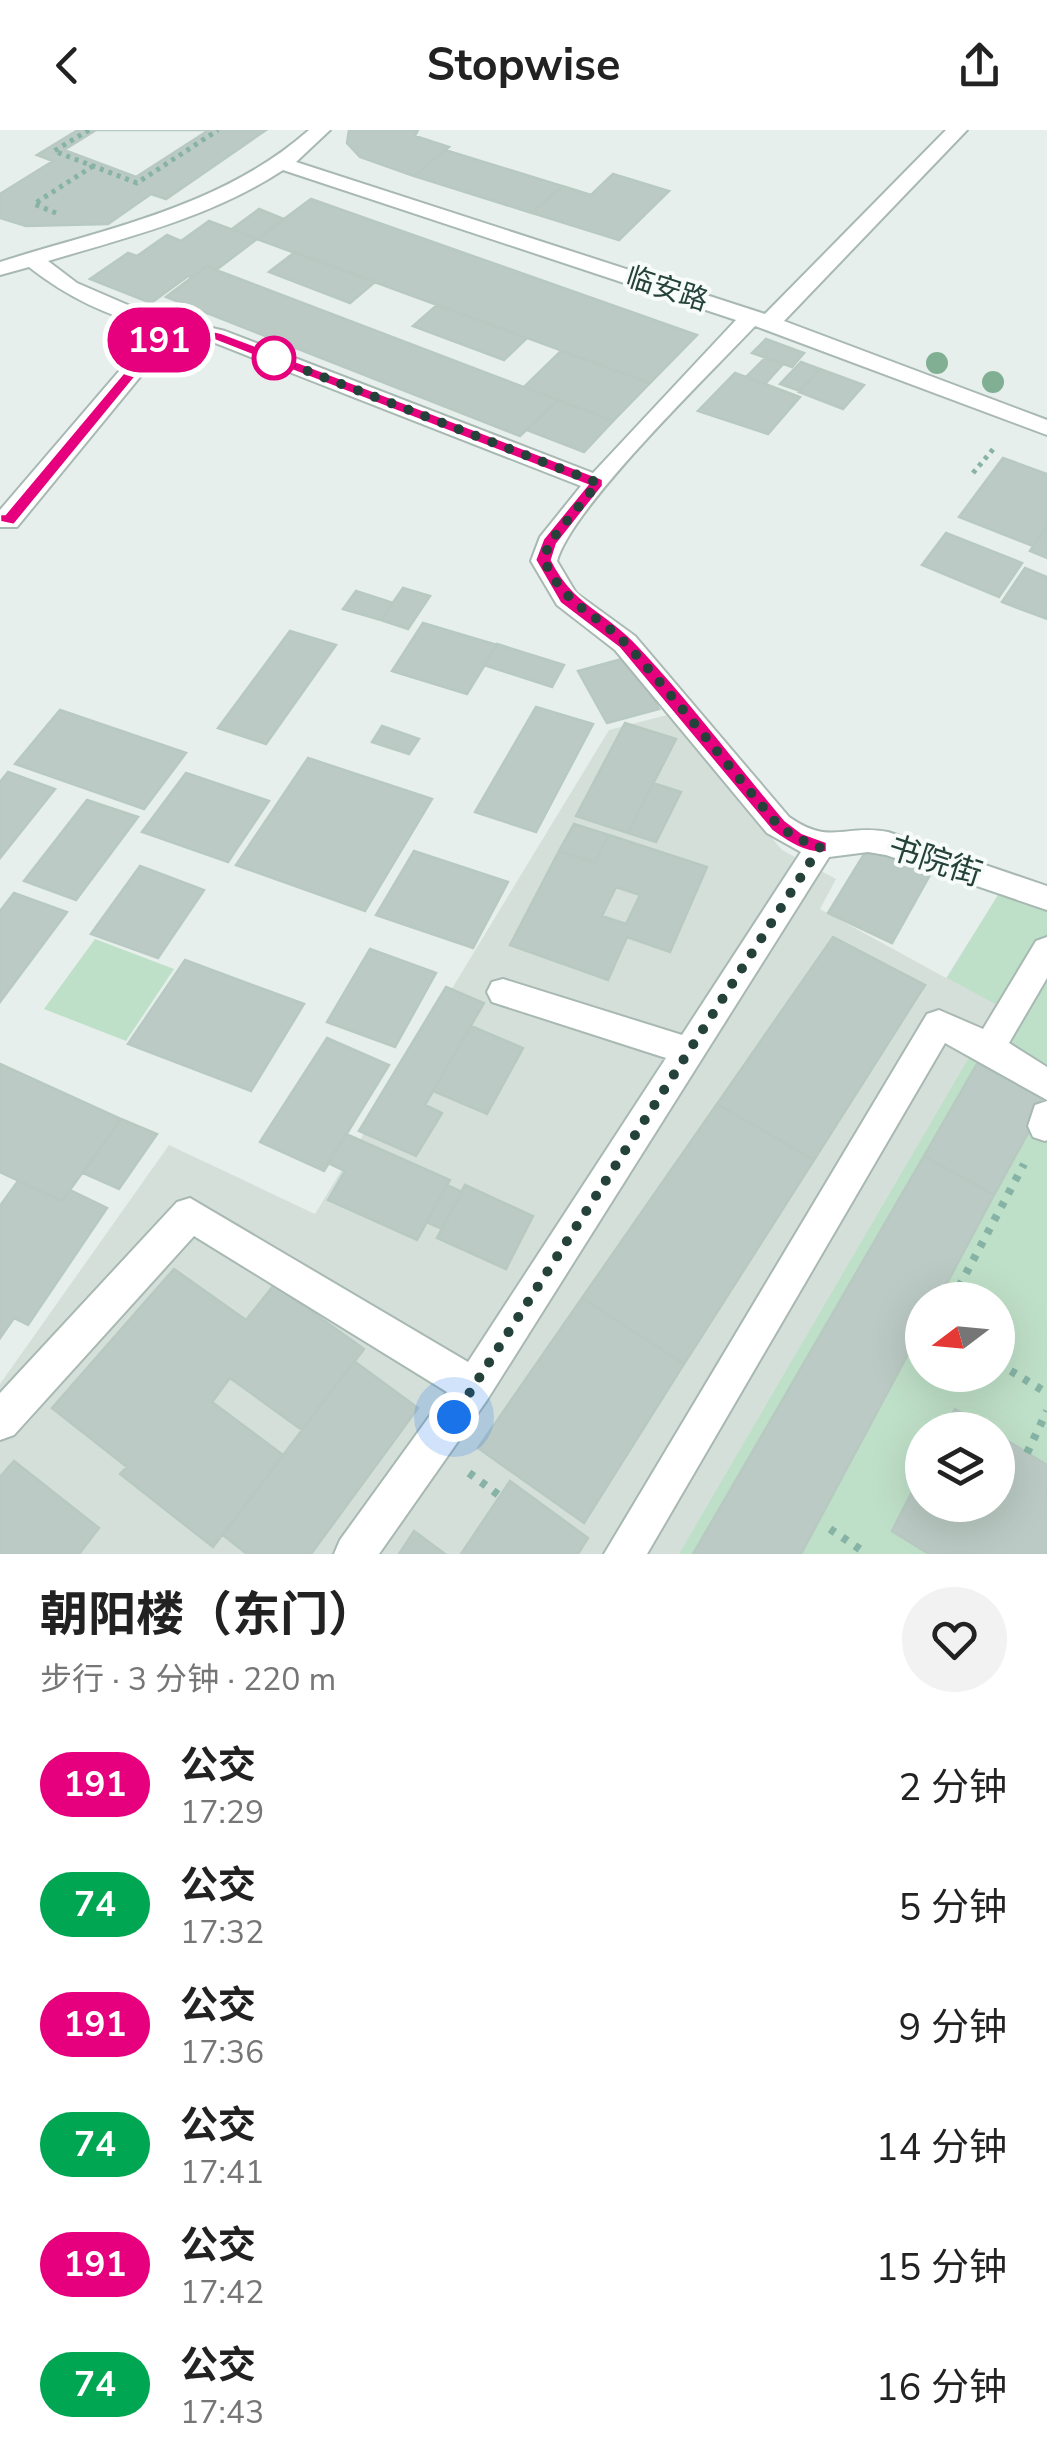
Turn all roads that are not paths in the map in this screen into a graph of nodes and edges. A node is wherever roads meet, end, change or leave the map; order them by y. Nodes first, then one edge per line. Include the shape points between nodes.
1 (320, 130) edge
2 (957, 130) edge
3 (283, 164) junction
4 (31, 258) junction
5 (0, 269) edge
6 (760, 320) junction
7 (171, 325) junction
8 (1047, 428) edge
9 (598, 483) junction
10 (0, 518) edge
11 (820, 847) junction
12 (1047, 898) edge
13 (1047, 950) edge
14 (503, 992) dead end
15 (989, 1048) junction
16 (692, 1052) junction
17 (1047, 1085) edge
18 (474, 1387) junction
19 (0, 1422) edge
20 (354, 1554) edge
21 (624, 1554) edge

1 - 3 street
2 - 6 street
3 - 4 street via 178,212
3 - 6 street, 临安路
4 - 5 street
4 - 7 street via 68,288
6 - 8 street, 临安路
6 - 9 street
7 - 9 street via 216,336
7 - 10 street via 53,471 8,521
9 - 11 street via 549,543 544,560 554,581 566,598 626,643 778,825
11 - 12 street, 书院街 via 888,844
11 - 16 street
13 - 15 street
14 - 16 street
15 - 17 street
15 - 21 street via 939,1024
16 - 18 street
18 - 19 street via 190,1214
18 - 20 street

